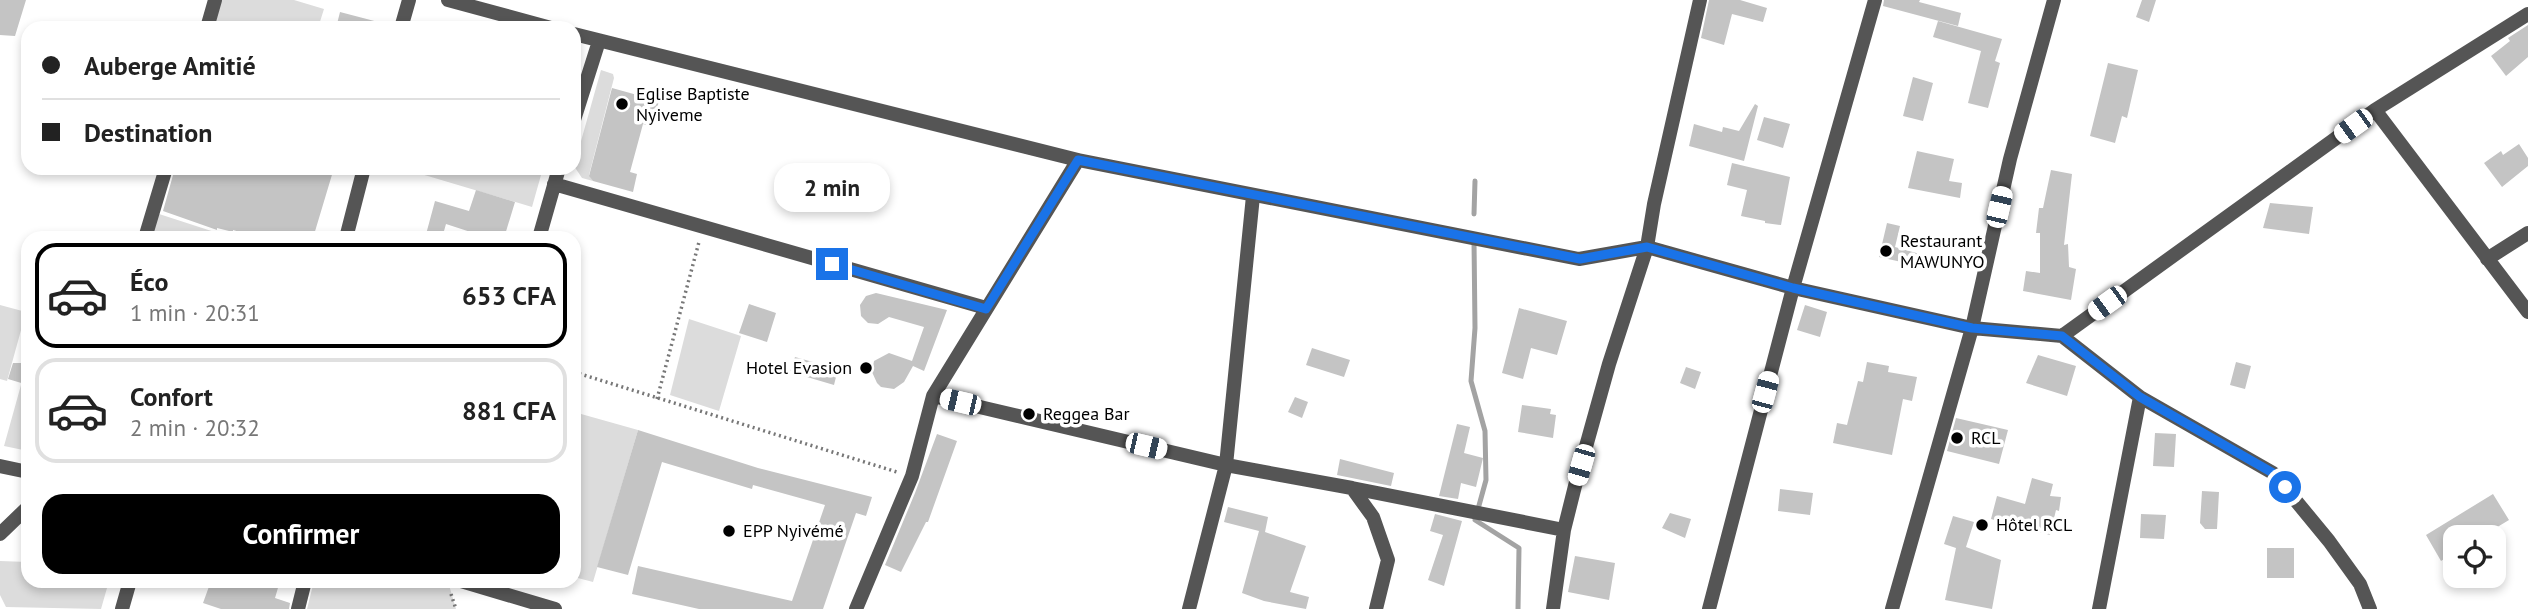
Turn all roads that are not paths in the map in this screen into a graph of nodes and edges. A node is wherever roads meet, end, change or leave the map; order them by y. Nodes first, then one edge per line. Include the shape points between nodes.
1 (206, 0) edge
2 (215, 0) edge
3 (409, 0) edge
4 (448, 0) edge
5 (1700, 0) edge
6 (1875, 0) edge
7 (2054, 0) edge
8 (2528, 14) edge
9 (200, 21) edge
10 (209, 21) edge
11 (403, 21) edge
12 (525, 21) edge
13 (581, 36) edge
14 (599, 41) junction
15 (581, 98) edge
16 (2375, 110) junction
17 (1078, 160) junction
18 (158, 175) edge
19 (164, 175) edge
20 (362, 175) edge
21 (557, 175) edge
22 (554, 184) junction
23 (1253, 196) junction
24 (145, 231) edge
25 (145, 231) edge
26 (347, 231) edge
27 (541, 231) edge
28 (2528, 233) edge
29 (1647, 247) junction
30 (2487, 259) junction
31 (1793, 288) junction
32 (986, 309) junction
33 (2528, 312) edge
34 (1972, 328) junction
35 (2062, 336) junction
36 (933, 396) junction
37 (2140, 397) junction
38 (1226, 465) junction
39 (1, 470) edge
40 (21, 471) edge
41 (1352, 488) junction
42 (21, 514) edge
43 (1564, 530) junction
44 (0, 534) edge
45 (128, 588) edge
46 (303, 588) edge
47 (484, 588) edge
48 (122, 609) edge
49 (298, 609) edge
50 (555, 609) edge
51 (856, 609) edge
52 (1189, 609) edge
53 (1376, 609) edge
54 (1553, 609) edge
55 (1709, 609) edge
56 (1892, 609) edge
57 (2099, 609) edge
58 (2370, 609) edge

1 - 9 street
2 - 10 street
3 - 11 street
4 - 12 street
5 - 29 street
6 - 31 street
7 - 34 street via 2010,159
8 - 16 street
13 - 14 street
14 - 15 street
14 - 17 street
16 - 30 street
16 - 35 street
17 - 23 street
17 - 32 street
18 - 24 street
19 - 25 street
20 - 26 street
21 - 22 street
22 - 27 street
22 - 32 street
23 - 29 street via 1580,259
23 - 38 street
28 - 30 street
29 - 31 street
29 - 43 street via 1609,364
30 - 33 street
31 - 34 street
31 - 55 street
32 - 36 street
34 - 35 street
34 - 56 street
35 - 37 street
36 - 38 street
36 - 51 street via 912,476
37 - 57 street
37 - 58 street via 2273,473 2360,584
38 - 41 street
38 - 52 street
39 - 40 street
41 - 43 street
41 - 53 street via 1373,517 1388,559
42 - 44 street
43 - 54 street
45 - 48 street
46 - 49 street
47 - 50 street

